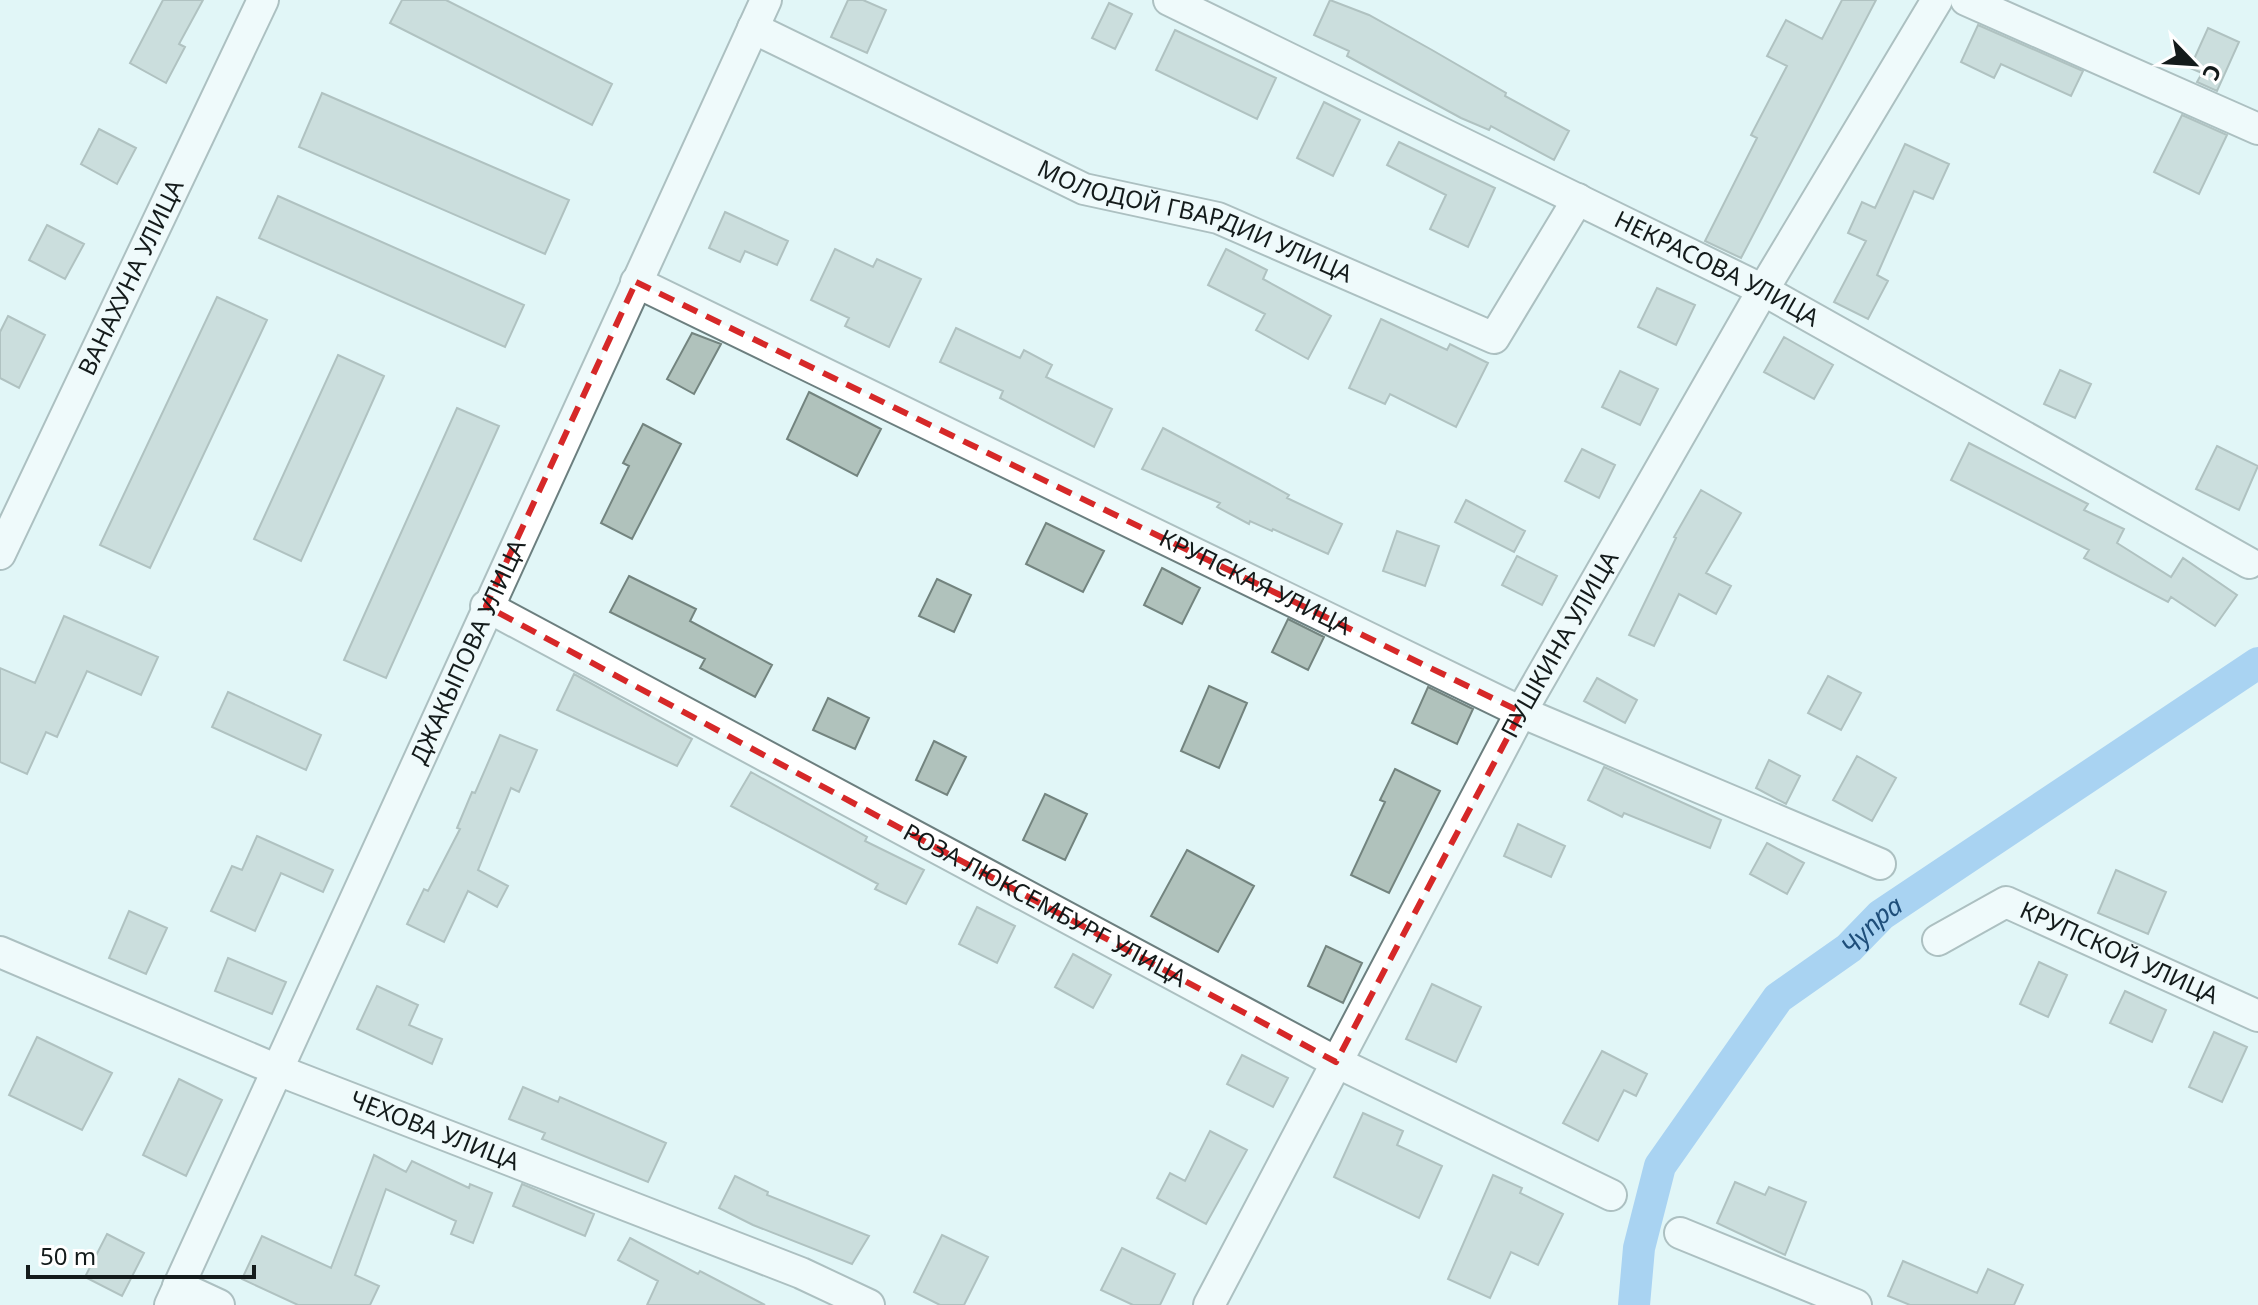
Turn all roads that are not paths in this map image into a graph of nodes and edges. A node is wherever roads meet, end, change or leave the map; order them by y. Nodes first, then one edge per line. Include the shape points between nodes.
1 (263, 0) edge
2 (766, 0) edge
3 (1169, 0) edge
4 (1937, 0) edge
5 (1966, 0) edge
6 (753, 28) junction
7 (2258, 129) edge
8 (1578, 199) junction
9 (636, 282) junction
10 (1763, 290) junction
11 (0, 554) edge
12 (2249, 563) dead end
13 (486, 606) junction
14 (1521, 712) junction
15 (1880, 864) dead end
16 (1938, 940) dead end
17 (0, 952) edge
18 (2258, 1016) edge
19 (1336, 1062) junction
20 (275, 1069) junction
21 (1611, 1195) dead end
22 (1680, 1233) dead end
23 (174, 1296) edge
24 (219, 1305) edge
25 (869, 1305) edge
26 (1209, 1305) edge
27 (1856, 1305) edge

1 - 11 street, ВАНАХУНА УЛИЦА
2 - 6 street, ДЖАКЫПОВА УЛИЦА
3 - 8 street, НЕКРАСОВА УЛИЦА
4 - 10 street, ПУШКИНА УЛИЦА
5 - 7 street
6 - 8 street, МОЛОДОЙ ГВАРДИИ УЛИЦА via 1084,189 1218,218 1494,338
6 - 9 street, ДЖАКЫПОВА УЛИЦА
8 - 10 street, НЕКРАСОВА УЛИЦА
9 - 13 street, ДЖАКЫПОВА УЛИЦА
9 - 14 street, КРУПСКАЯ УЛИЦА
10 - 12 street, НЕКРАСОВА УЛИЦА
10 - 14 street, ПУШКИНА УЛИЦА
13 - 19 street, РОЗА ЛЮКСЕМБУРГ УЛИЦА
13 - 20 street, ДЖАКЫПОВА УЛИЦА
14 - 15 street, КРУПСКАЯ УЛИЦА
14 - 19 street, ПУШКИНА УЛИЦА
16 - 18 street, КРУПСКОЙ УЛИЦА via 2006,902
17 - 20 street, ЧЕХОВА УЛИЦА
19 - 21 street, РОЗА ЛЮКСЕМБУРГ УЛИЦА
19 - 26 street, ПУШКИНА УЛИЦА
20 - 23 street, ДЖАКЫПОВА УЛИЦА
20 - 25 street, ЧЕХОВА УЛИЦА via 801,1273
22 - 27 street
23 - 24 street

